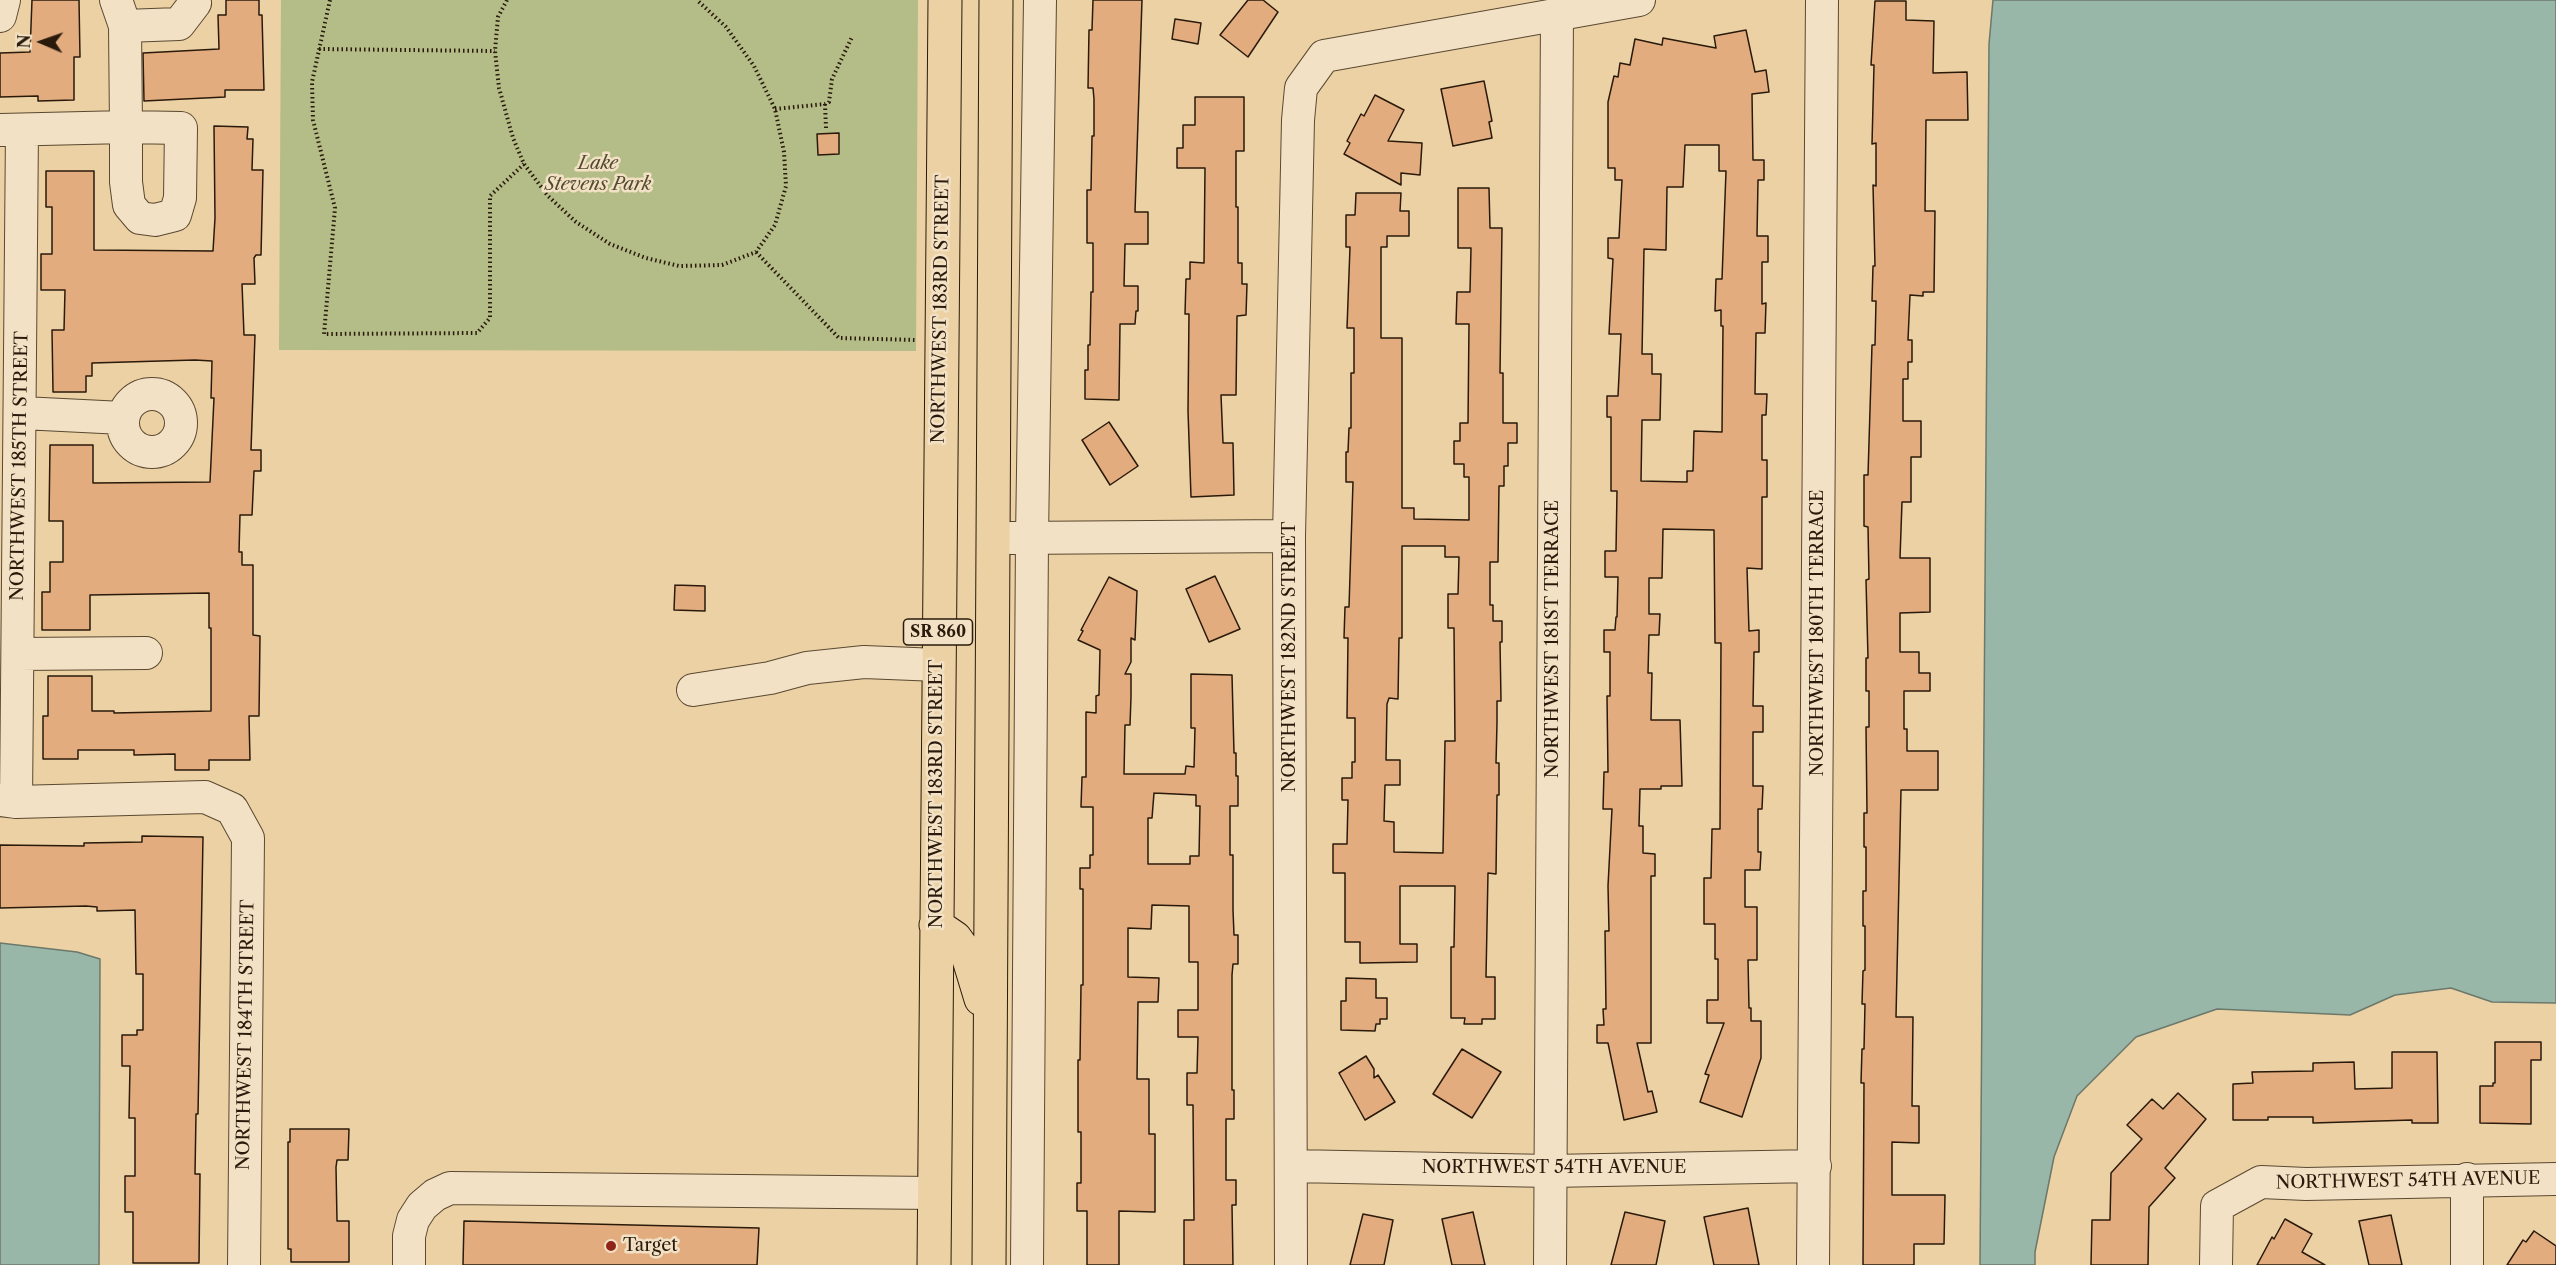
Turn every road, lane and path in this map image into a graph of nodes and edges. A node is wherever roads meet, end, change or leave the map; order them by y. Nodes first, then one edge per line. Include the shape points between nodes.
1 (4, 0) edge
2 (194, 0) edge
3 (330, 0) edge
4 (507, 0) edge
5 (697, 0) edge
6 (945, 0) edge
7 (996, 0) edge
8 (1040, 0) edge
9 (1638, 0) edge
10 (1822, 0) edge
11 (120, 13) edge
12 (1557, 14) junction
13 (0, 16) edge
14 (852, 37) dead end
15 (319, 49) junction
16 (495, 51) junction
17 (825, 104) junction
18 (775, 109) junction
19 (126, 128) junction
20 (826, 128) dead end
21 (11, 130) edge
22 (524, 164) junction
23 (756, 252) junction
24 (917, 340) dead end
25 (22, 413) junction
26 (123, 418) dead end
27 (10, 509) edge
28 (1289, 536) junction
29 (993, 538) junction
30 (1032, 538) junction
31 (18, 654) junction
32 (146, 654) dead end
33 (938, 665) junction
34 (693, 690) dead end
35 (8, 801) edge
36 (936, 925) junction
37 (990, 1029) junction
38 (1292, 1166) junction
39 (1815, 1166) junction
40 (1550, 1171) junction
41 (2467, 1179) junction
42 (2556, 1179) edge
43 (934, 1193) junction
44 (244, 1265) edge
45 (409, 1265) edge
46 (933, 1265) edge
47 (989, 1265) edge
48 (1027, 1265) edge
49 (1291, 1265) edge
50 (1550, 1265) edge
51 (1814, 1265) edge
52 (2216, 1265) edge
53 (2467, 1265) edge

1 - 13 street
2 - 11 street via 179,24
3 - 15 path
4 - 16 path via 498,17
5 - 18 path via 726,27 754,66
6 - 33 main road, NORTHWEST 183RD STREET / SR 860
7 - 29 main road, SR 860
8 - 30 street
9 - 12 street
10 - 39 street, NORTHWEST 180TH TERRACE
11 - 19 street
12 - 28 street, NORTHWEST 182ND STREET via 1324,56 1301,88
12 - 40 street, NORTHWEST 181ST TERRACE
14 - 17 path
15 - 16 path
15 - 22 path via 312,82 313,120 335,208 324,334 477,333 490,318 490,196
16 - 22 path via 499,88
17 - 18 path
17 - 20 path
18 - 23 path via 786,186 775,225
19 - 19 street via 181,128 180,198 175,215 155,220 140,218 129,205
19 - 21 street
21 - 25 street, NORTHWEST 185TH STREET
22 - 23 path via 548,196 576,222 610,244 646,258 680,266 722,265
23 - 24 path via 839,338
25 - 26 street
25 - 27 street, NORTHWEST 185TH STREET
27 - 31 street, NORTHWEST 185TH STREET
28 - 30 street
28 - 38 street, NORTHWEST 182ND STREET
29 - 30 street
29 - 37 main road, SR 860
30 - 48 street
31 - 32 street
31 - 35 street, NORTHWEST 185TH STREET
33 - 34 street via 864,662 807,668
33 - 36 main road, NORTHWEST 183RD STREET / SR 860
35 - 44 street, NORTHWEST 184TH STREET via 205,797 232,809 248,838
36 - 37 main road via 955,938 968,956
36 - 43 main road, NORTHWEST 183RD STREET / SR 860
37 - 47 main road, SR 860
38 - 40 street, NORTHWEST 54TH AVENUE
38 - 49 street, NORTHWEST 182ND STREET
39 - 40 street, NORTHWEST 54TH AVENUE
39 - 51 street, NORTHWEST 180TH TERRACE
40 - 50 street, NORTHWEST 181ST TERRACE
41 - 42 street, NORTHWEST 54TH AVENUE
41 - 52 street, NORTHWEST 54TH AVENUE via 2261,1182 2217,1206
41 - 53 street
43 - 45 street via 450,1188 422,1206 414,1220 409,1236
43 - 46 main road, NORTHWEST 183RD STREET / SR 860

